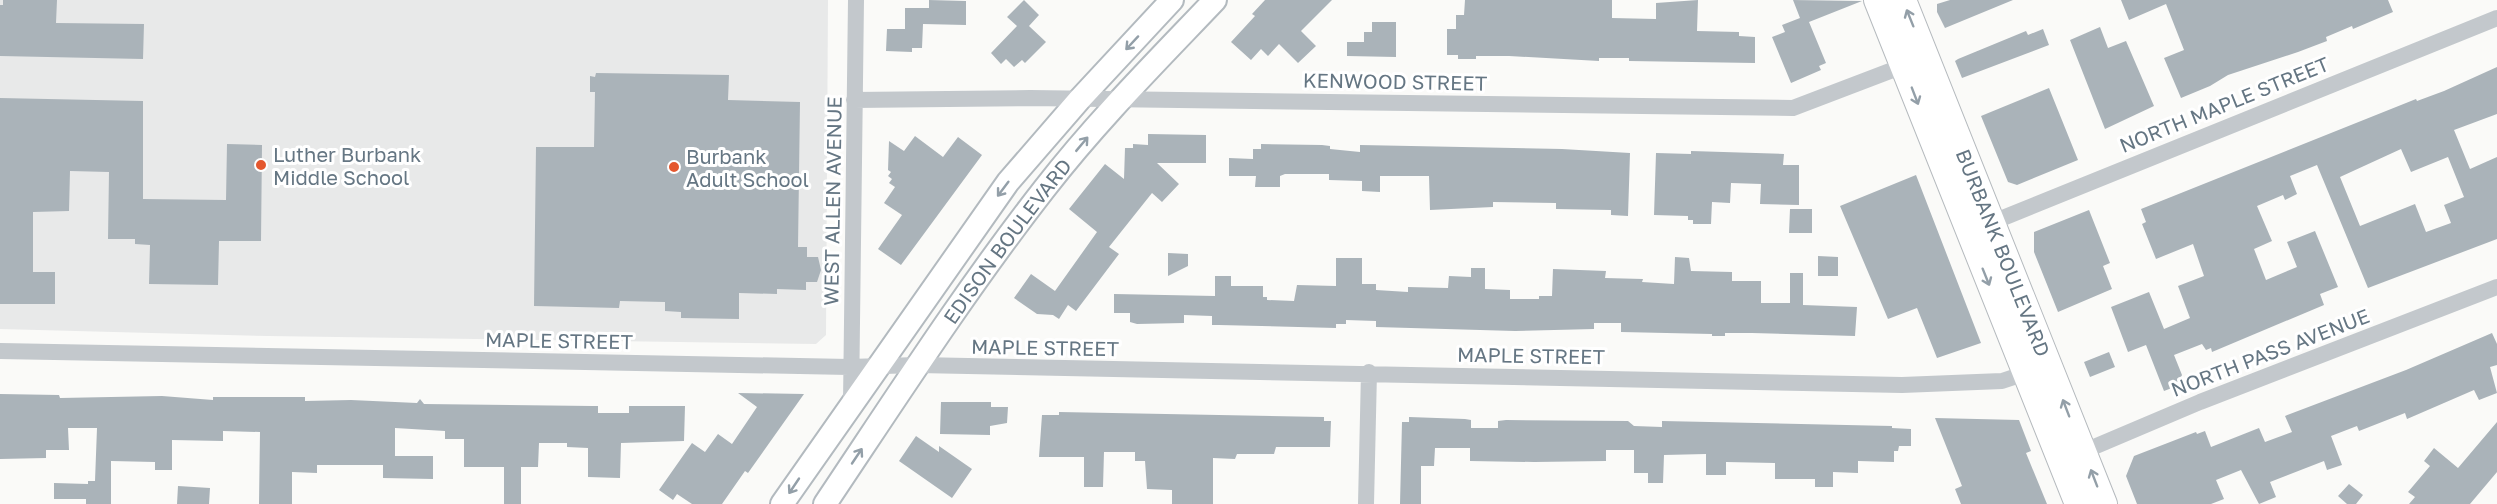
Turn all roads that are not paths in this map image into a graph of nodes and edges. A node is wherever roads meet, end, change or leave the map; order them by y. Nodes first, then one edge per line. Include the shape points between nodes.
1 (856, 0) edge
2 (1172, 0) edge
3 (1215, 0) edge
4 (1903, 0) edge
5 (1879, 1) edge
6 (2497, 18) edge
7 (1915, 62) junction
8 (854, 100) junction
9 (1079, 100) junction
10 (1119, 101) junction
11 (1992, 222) junction
12 (1968, 232) junction
13 (2497, 286) edge
14 (0, 351) edge
15 (2049, 364) junction
16 (918, 365) junction
17 (879, 366) junction
18 (849, 367) junction
19 (1369, 372) junction
20 (2025, 375) junction
21 (851, 403) junction
22 (2072, 456) junction
23 (782, 504) edge
24 (825, 504) edge
25 (1366, 504) edge
26 (2078, 504) edge
27 (2104, 504) edge

1 - 8 street, WEST ALLEN AVENUE
2 -> 9 main road, EDISON BOULEVARD
3 - 10 main road, EDISON BOULEVARD
7 -> 4 main road, BURBANK BOULEVARD
5 - 7 main road, BURBANK BOULEVARD
6 - 11 street, NORTH MAPLE STREET
7 - 10 street, KENWOOD STREET via 1793,108
7 - 11 main road, BURBANK BOULEVARD
7 -> 12 main road, BURBANK BOULEVARD
8 - 9 street, KENWOOD STREET
8 - 18 street, WEST ALLEN AVENUE
9 - 10 street, KENWOOD STREET
9 -> 17 main road, EDISON BOULEVARD via 1008,182
16 -> 10 main road, EDISON BOULEVARD via 1046,187
11 - 12 street, NORTH MAPLE STREET
11 - 15 main road, BURBANK BOULEVARD
12 -> 20 main road, BURBANK BOULEVARD
13 - 22 street, NORTH PASS AVENUE
14 - 18 street, MAPLE STREET
15 - 20 street, MAPLE STREET
22 -> 15 main road, BURBANK BOULEVARD
16 - 17 street, MAPLE STREET
16 - 19 street, MAPLE STREET
24 -> 16 main road, EDISON BOULEVARD
17 - 18 street, MAPLE STREET
17 - 21 main road, EDISON BOULEVARD
18 - 21 street, WEST ALLEN AVENUE
19 - 20 street, MAPLE STREET via 1902,385 2002,381
19 - 25 street
20 - 22 main road, BURBANK BOULEVARD
21 -> 23 main road, EDISON BOULEVARD
22 - 26 main road, BURBANK BOULEVARD
27 -> 22 main road, BURBANK BOULEVARD

